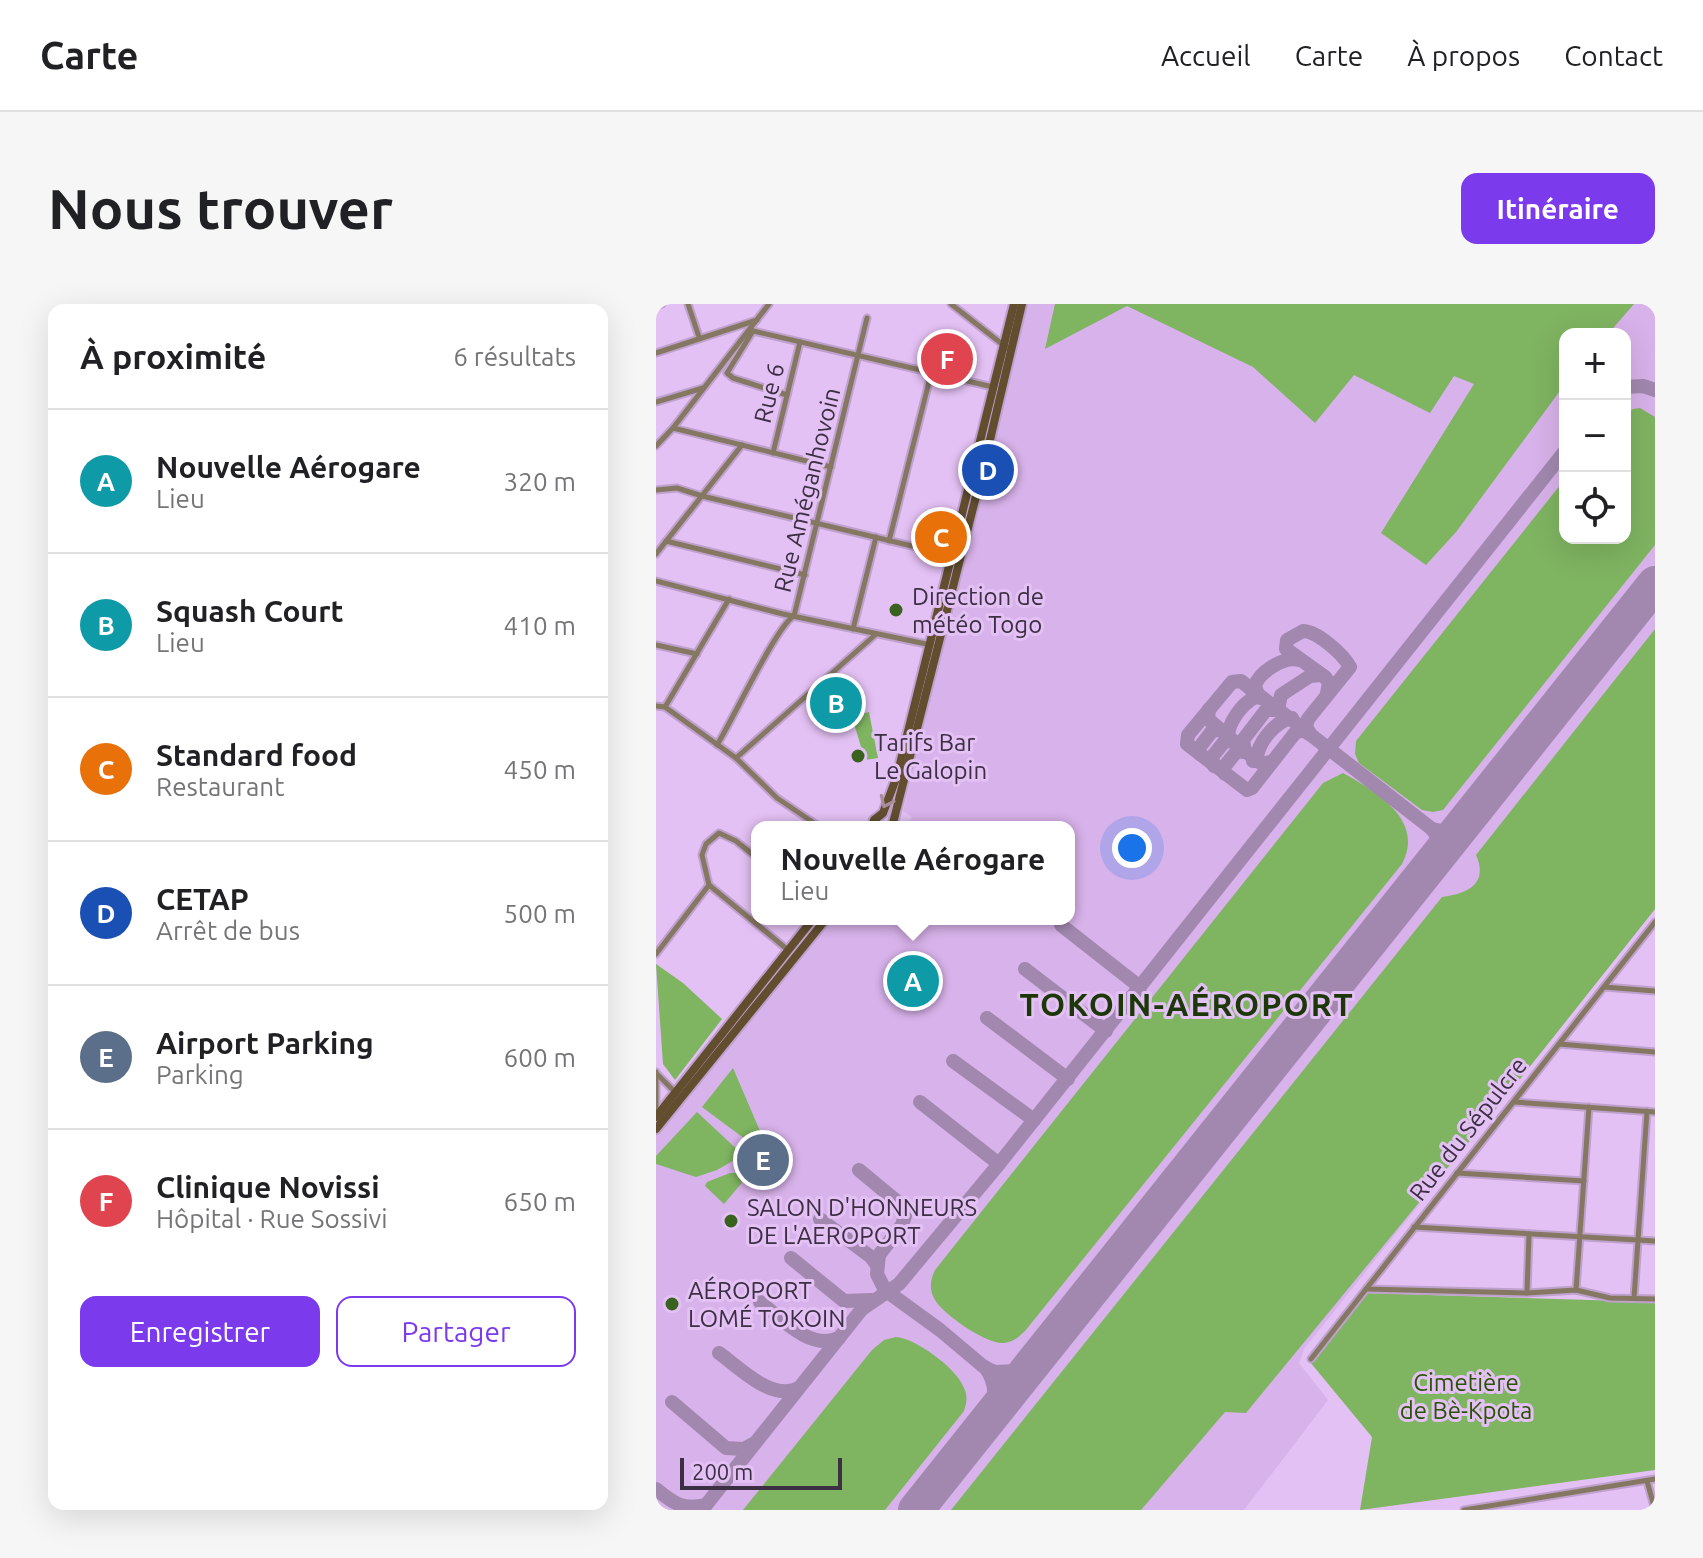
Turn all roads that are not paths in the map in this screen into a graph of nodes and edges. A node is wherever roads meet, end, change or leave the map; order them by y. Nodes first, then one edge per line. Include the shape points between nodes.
1 (662, 304) edge
2 (688, 304) edge
3 (769, 304) edge
4 (951, 304) edge
5 (1014, 304) edge
6 (1022, 304) edge
7 (656, 306) edge
8 (867, 318) dead end
9 (757, 320) junction
10 (751, 330) junction
11 (699, 337) junction
12 (800, 342) junction
13 (1007, 350) junction
14 (656, 353) edge
15 (858, 356) junction
16 (931, 374) junction
17 (704, 388) junction
18 (994, 388) junction
19 (787, 395) junction
20 (656, 402) edge
21 (989, 424) junction
22 (673, 428) junction
23 (742, 445) junction
24 (656, 446) edge
25 (773, 453) junction
26 (831, 467) junction
27 (656, 490) edge
28 (702, 496) junction
29 (817, 524) junction
30 (876, 537) junction
31 (666, 541) junction
32 (889, 541) junction
33 (656, 554) edge
34 (956, 556) junction
35 (805, 575) junction
36 (656, 581) edge
37 (729, 599) junction
38 (794, 616) junction
39 (853, 629) junction
40 (875, 634) junction
41 (656, 645) edge
42 (931, 645) junction
43 (697, 654) junction
44 (656, 706) edge
45 (665, 707) junction
46 (717, 745) junction
47 (736, 758) junction
48 (812, 821) edge
49 (874, 821) edge
50 (893, 821) edge
51 (751, 854) edge
52 (709, 885) junction
53 (751, 919) edge
54 (1655, 922) edge
55 (758, 925) edge
56 (808, 925) edge
57 (821, 925) edge
58 (1652, 929) edge
59 (789, 950) junction
60 (656, 954) edge
61 (1603, 987) junction
62 (1655, 991) edge
63 (1558, 1044) junction
64 (1655, 1052) edge
65 (656, 1073) edge
66 (676, 1092) junction
67 (1514, 1102) junction
68 (1589, 1107) junction
69 (1647, 1111) junction
70 (1655, 1112) edge
71 (656, 1115) edge
72 (656, 1129) edge
73 (1456, 1173) junction
74 (1584, 1181) junction
75 (1414, 1227) junction
76 (1529, 1234) junction
77 (1580, 1236) junction
78 (1638, 1240) junction
79 (1655, 1241) edge
80 (1366, 1289) junction
81 (1576, 1290) junction
82 (1527, 1293) junction
83 (1634, 1298) junction
84 (1655, 1299) edge
85 (1311, 1359) dead end
86 (1655, 1479) edge
87 (1647, 1481) junction
88 (1464, 1510) edge
89 (1655, 1510) edge

1 - 7 street
2 - 11 street
3 - 9 street
4 - 13 street
5 - 13 main road
6 - 13 main road
8 - 15 street, Rue Améganhovoin
9 - 10 street
9 - 11 street
10 - 12 street
10 - 17 street
10 - 19 street via 727,373
11 - 14 street
12 - 15 street
12 - 19 street, Rue 6
13 - 18 main road
13 - 21 main road
15 - 16 street
15 - 26 street, Rue Améganhovoin
16 - 18 street
16 - 32 street
17 - 20 street
17 - 22 street
18 - 21 main road
19 - 25 street, Rue 6
21 - 34 main road
22 - 23 street
22 - 24 street
23 - 25 street
23 - 28 street
25 - 26 street
26 - 29 street, Rue Améganhovoin
27 - 28 street via 677,488
28 - 29 street
28 - 31 street
29 - 30 street
29 - 35 street, Rue Améganhovoin
30 - 32 street
30 - 39 street
31 - 33 street
31 - 35 street
32 - 34 street
34 - 42 main road
34 - 50 main road
35 - 38 street, Rue Améganhovoin
36 - 37 street
37 - 38 street
37 - 43 street
38 - 39 street
38 - 46 street, Rue Améganhovoin via 774,640
39 - 40 street
40 - 42 street
40 - 47 street
41 - 43 street
42 -> 49 main road via 897,776 883,813
43 - 45 street
44 - 45 street
45 - 46 street
46 - 47 street
47 - 48 street via 769,791
51 - 52 street via 725,834 714,836 702,855
52 - 53 street
52 - 60 street
54 - 58 street, Rue du Sépulcre
55 - 59 street
56 - 59 main road
57 - 72 main road
58 - 61 street, Rue du Sépulcre
59 - 66 main road
61 - 62 street
61 - 63 street, Rue du Sépulcre
63 - 64 street
63 - 67 street, Rue du Sépulcre
65 - 66 street
65 - 71 street
66 - 71 main road
67 - 68 street
67 - 73 street, Rue du Sépulcre
68 - 69 street
68 - 74 street
69 - 70 street
69 - 78 street
73 - 74 street
73 - 75 street, Rue du Sépulcre
74 - 77 street
75 - 76 street
75 - 80 street, Rue du Sépulcre
76 - 77 street
76 - 82 street
77 - 78 street
77 - 81 street
78 - 79 street
78 - 83 street
80 - 82 street
80 - 85 street, Rue du Sépulcre
81 - 82 street
81 - 83 street
83 - 84 street
86 - 87 street
87 - 88 street
87 - 89 street

